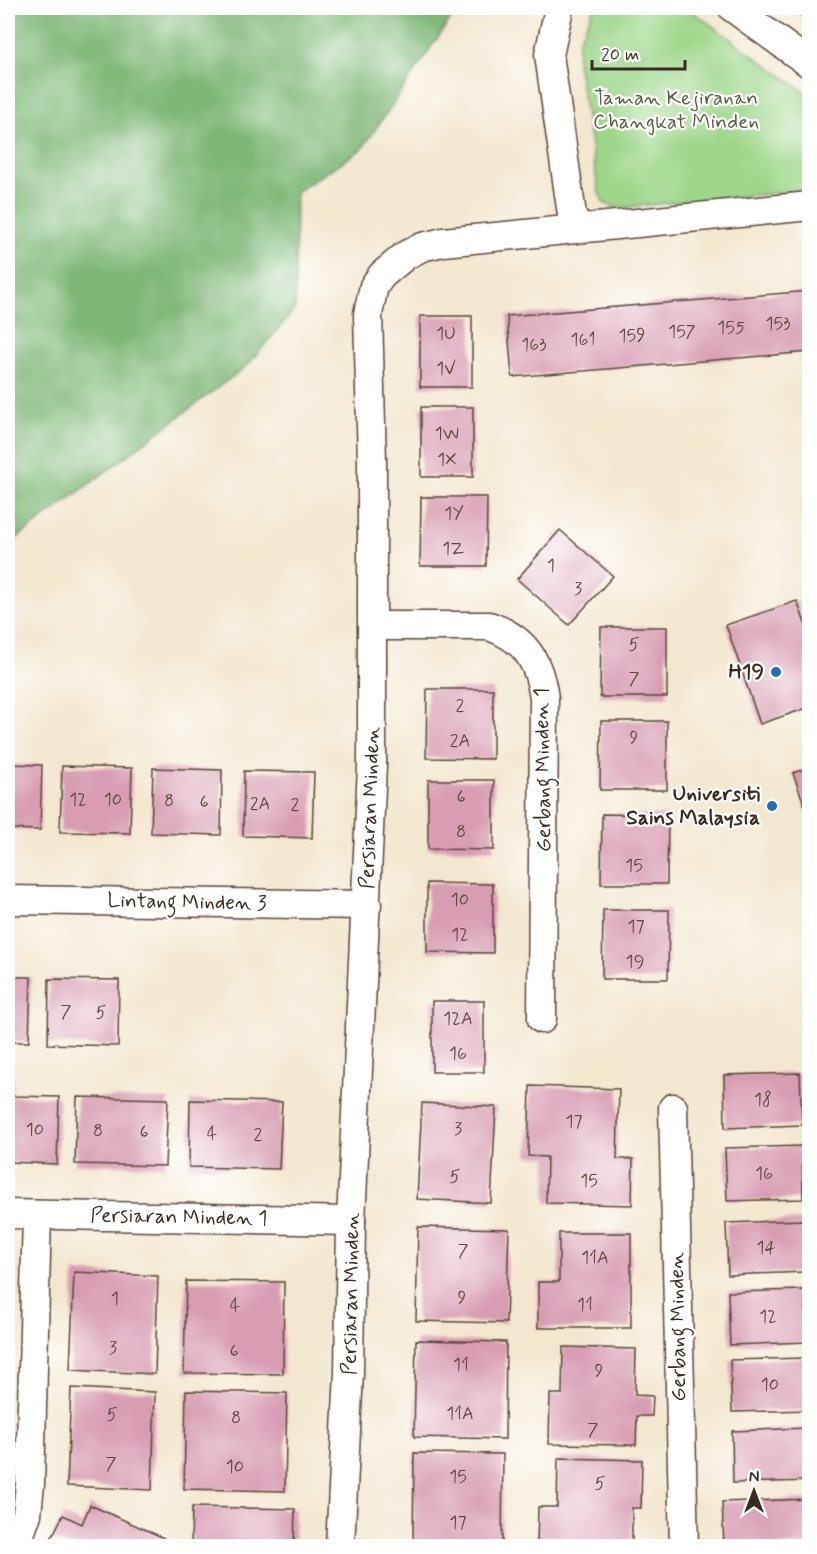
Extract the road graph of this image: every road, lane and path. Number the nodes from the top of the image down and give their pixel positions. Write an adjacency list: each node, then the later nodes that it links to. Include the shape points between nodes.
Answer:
1 (559, 8): 5 (street, via 549,55)
2 (733, 8): 3 (street)
3 (810, 64)
4 (810, 206): 5 (street, Persiaran Minden)
5 (574, 229): 6 (street, Persiaran Minden, via 422,247 393,264 375,286 368,314)
6 (373, 626): 8 (street, Persiaran Minden); 9 (street, Gerbang Minden 1, via 489,626 517,641 541,675)
7 (8, 900): 8 (street, Lintang Minden 3)
8 (367, 905): 13 (street, Persiaran Minden)
9 (542, 1019)
10 (673, 1108): 16 (street, Gerbang Minden)
11 (8, 1214): 12 (street, Persiaran Minden 1)
12 (37, 1215): 13 (street, Persiaran Minden 1); 14 (street, via 30,1484 27,1514)
13 (351, 1221): 15 (street, Persiaran Minden, via 349,1373)
14 (16, 1546)
15 (340, 1546)
16 (684, 1546)

